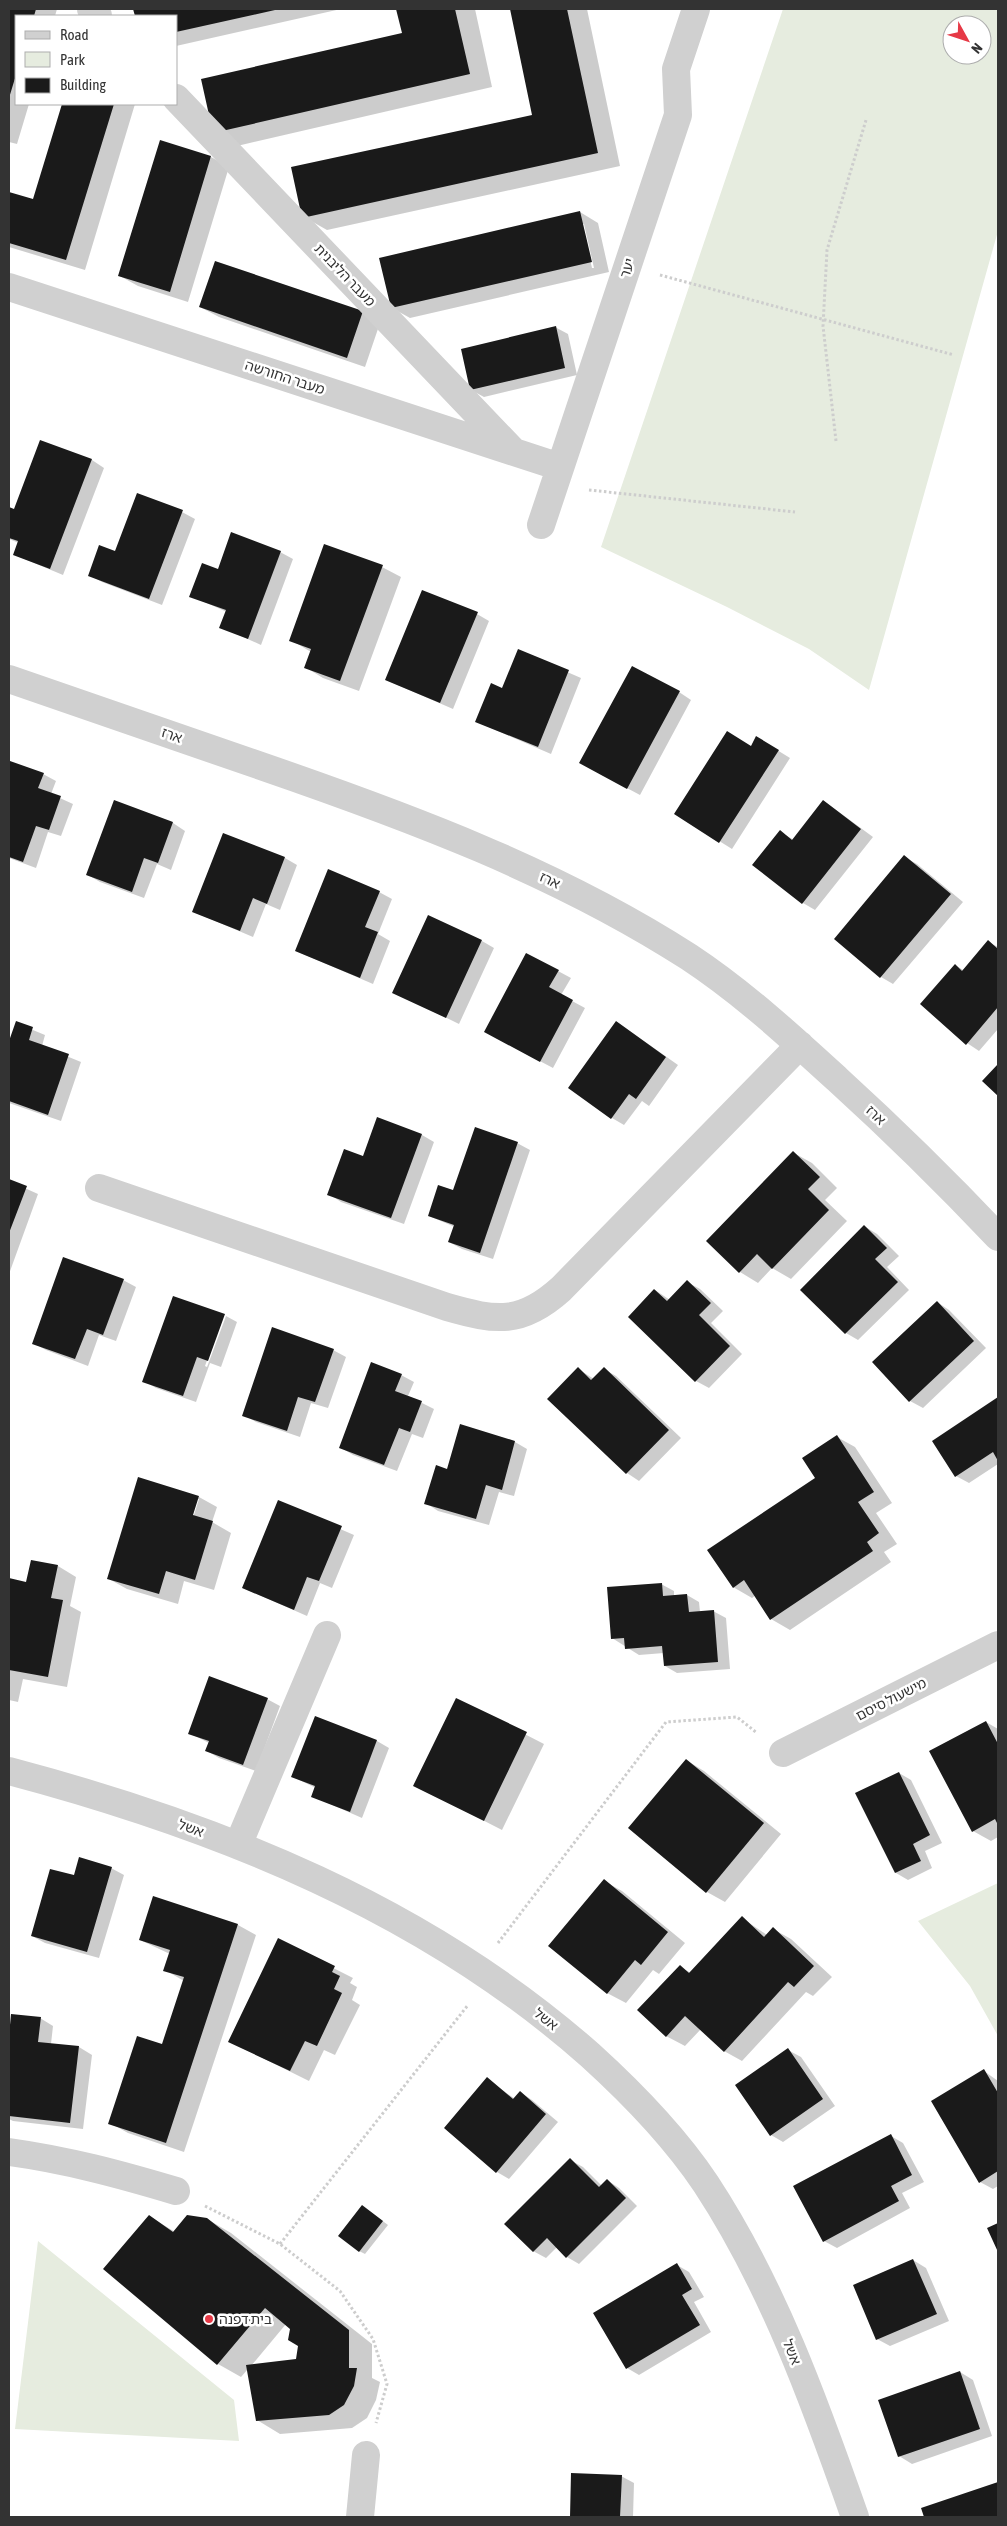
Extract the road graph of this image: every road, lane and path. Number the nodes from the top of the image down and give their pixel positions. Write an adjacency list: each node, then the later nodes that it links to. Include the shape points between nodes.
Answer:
1 (696, 9): 4 (street, יער, via 676,69 678,115)
2 (178, 100): 9 (street, מעבר הליבנית)
3 (866, 120): 6 (path, via 827,250)
4 (628, 266): 6 (path); 10 (street, יער)
5 (9, 287): 9 (street, מעבר החורשה)
6 (824, 318): 7 (path); 8 (path)
7 (954, 356)
8 (836, 440)
9 (514, 452): 10 (street, מעבר החורשה)
10 (557, 476): 11 (path); 12 (street, יער)
11 (795, 512)
12 (541, 525)
13 (9, 679): 14 (street, ארז, via 355,798 554,881 628,920 691,959)
14 (800, 1045): 15 (street, via 561,1289 541,1306 513,1316 495,1318 447,1307); 16 (street, ארז, via 938,1173)
15 (99, 1188)
16 (998, 1237)
17 (327, 1635): 21 (street)
18 (998, 1645): 19 (street, מישעול סיסם)
19 (783, 1753): 22 (path, via 737,1717 666,1722)
20 (9, 1771): 21 (street, אשל, via 118,1802)
21 (238, 1846): 22 (street, אשל, via 302,1870 371,1904)
22 (485, 1973): 25 (path); 28 (street, אשל, via 560,2029 615,2078 663,2128 704,2182 739,2236 783,2329 824,2429)
23 (9, 2152): 24 (street, via 102,2168)
24 (176, 2191): 25 (path)
25 (280, 2244): 26 (path, via 340,2291 373,2339 387,2384)
26 (366, 2455): 27 (street)
27 (360, 2517)
28 (854, 2517)

